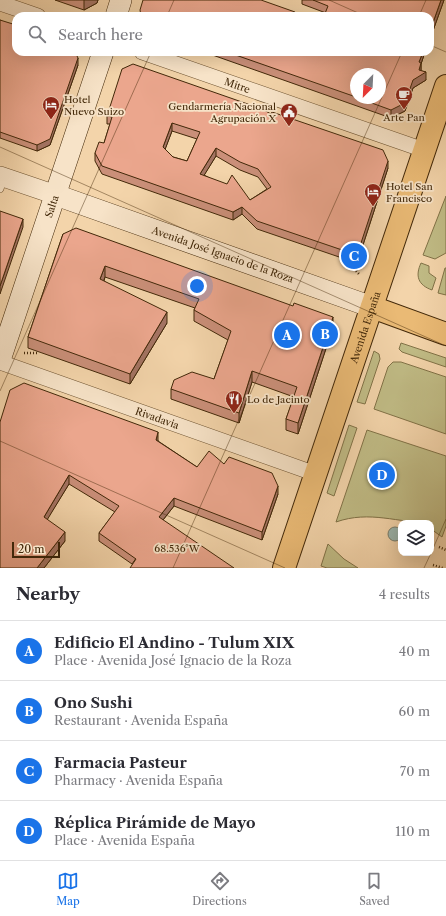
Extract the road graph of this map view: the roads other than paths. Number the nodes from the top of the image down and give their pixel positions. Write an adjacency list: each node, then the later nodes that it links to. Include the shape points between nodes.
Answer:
1 (121, 0): 4 (main road)
2 (0, 3): 3 (street)
3 (26, 12)
4 (117, 12)
5 (102, 56): 10 (main road, Salta)
6 (154, 56): 8 (street, Mitre)
7 (446, 86): 8 (main road, Avenida España)
8 (424, 150): 11 (main road, Avenida España)
9 (1, 180): 10 (street, Avenida José Ignacio de la Roza)
10 (56, 195): 11 (main road, Avenida José Ignacio de la Roza); 13 (main road, Salta)
11 (372, 307): 12 (main road, Avenida José Ignacio de la Roza); 14 (main road, Avenida España)
12 (446, 334)
13 (0, 361): 14 (street, Rivadavia)
14 (316, 474): 15 (main road, Avenida España)
15 (284, 568)

